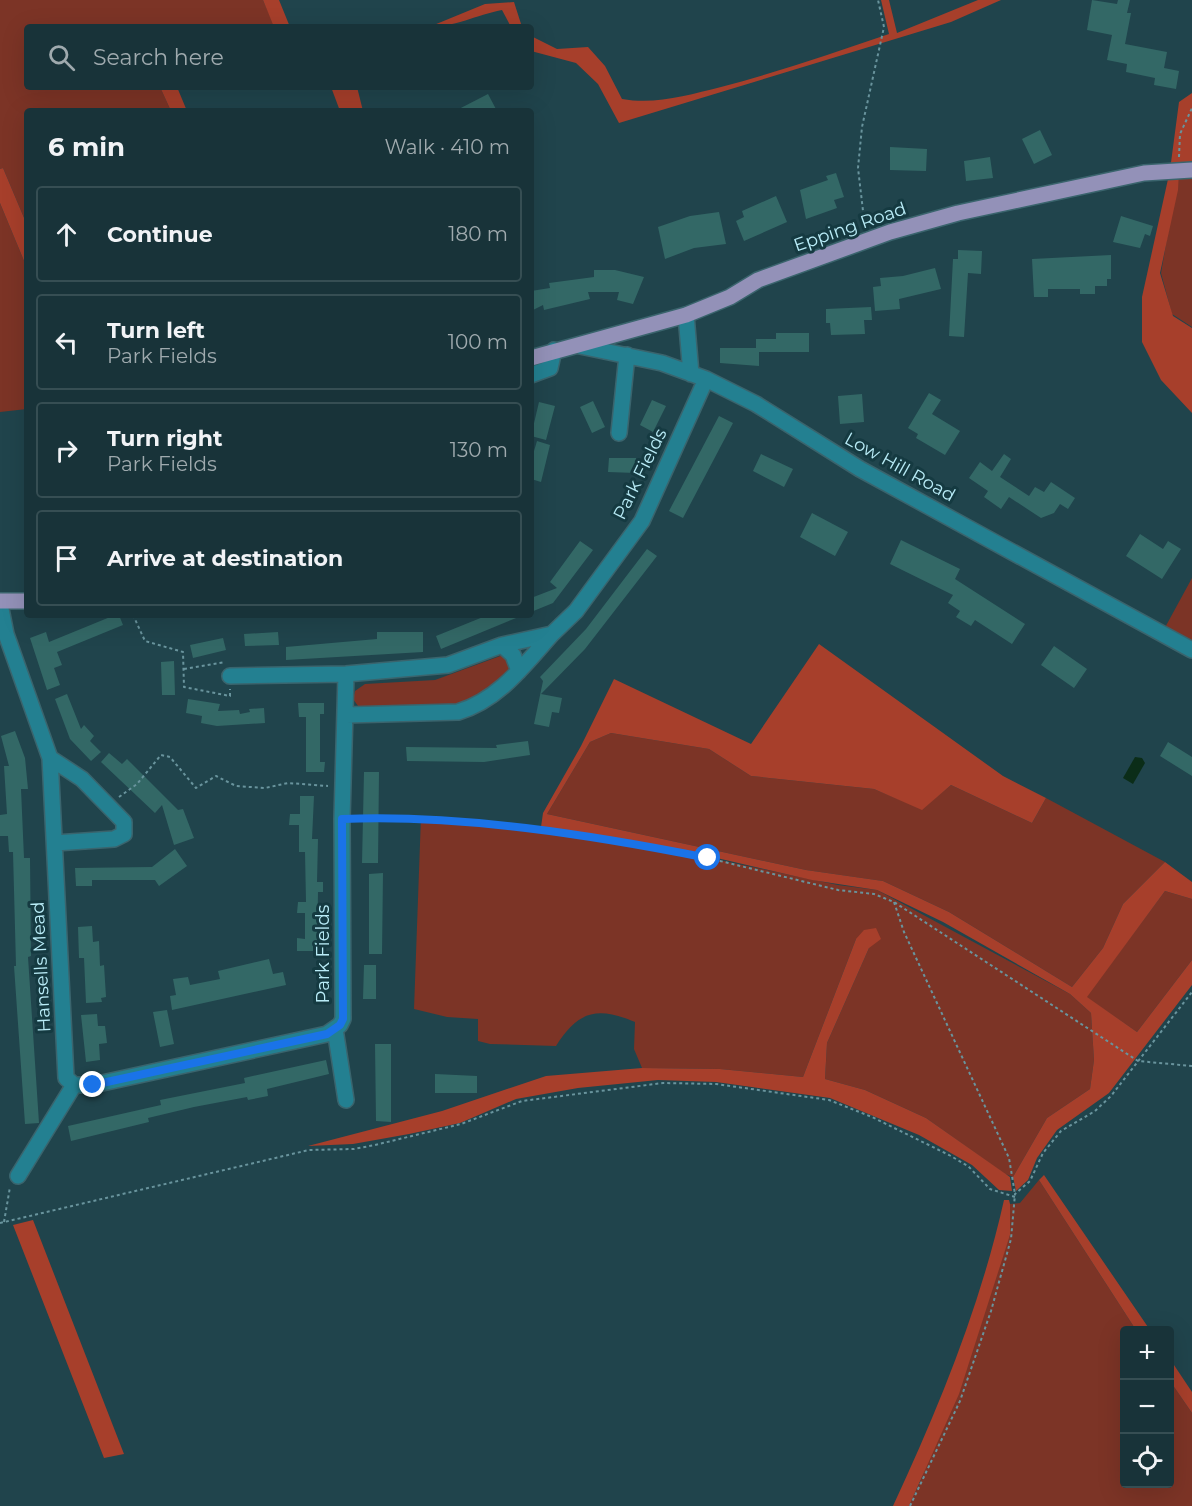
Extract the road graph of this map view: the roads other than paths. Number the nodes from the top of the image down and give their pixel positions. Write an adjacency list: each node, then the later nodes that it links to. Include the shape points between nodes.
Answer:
1 (1185, 170): 2 (main road, Epping Road, via 1144,173 958,213 868,239 758,280 730,297)
2 (686, 315): 3 (main road, Epping Road); 8 (street)
3 (580, 346): 4 (main road, Epping Road); 5 (street, Low Hill Road)
4 (555, 350): 6 (main road, Epping Road); 7 (street, via 550,368)
5 (627, 355): 8 (street, Low Hill Road); 9 (street)
6 (534, 357)
7 (534, 374)
8 (698, 377): 12 (street, Park Fields, via 642,521 576,612); 14 (street, Low Hill Road, via 756,404 860,469)
9 (619, 433)
10 (24, 601): 11 (main road)
11 (0, 603): 19 (street, Hansells Mead, via 6,634)
12 (552, 633): 13 (street, Park Fields); 15 (street, Park Fields)
13 (502, 645): 15 (street, via 513,655); 16 (street, Park Fields, via 448,665)
14 (1192, 650)
15 (519, 671): 18 (street, Park Fields, via 489,698 458,712)
16 (346, 674): 17 (street, Park Fields); 18 (street, Park Fields)
17 (230, 676)
18 (346, 715): 21 (street, Park Fields, via 343,1019)
19 (50, 758): 20 (street, Hansells Mead); 20 (street, via 82,779 124,822 124,834 114,839)
20 (55, 843): 22 (street, Hansells Mead, via 66,1078)
21 (335, 1029): 22 (street, Park Fields, via 327,1034 93,1085); 23 (street)
22 (74, 1085): 24 (street)
23 (346, 1100)
24 (18, 1176)

